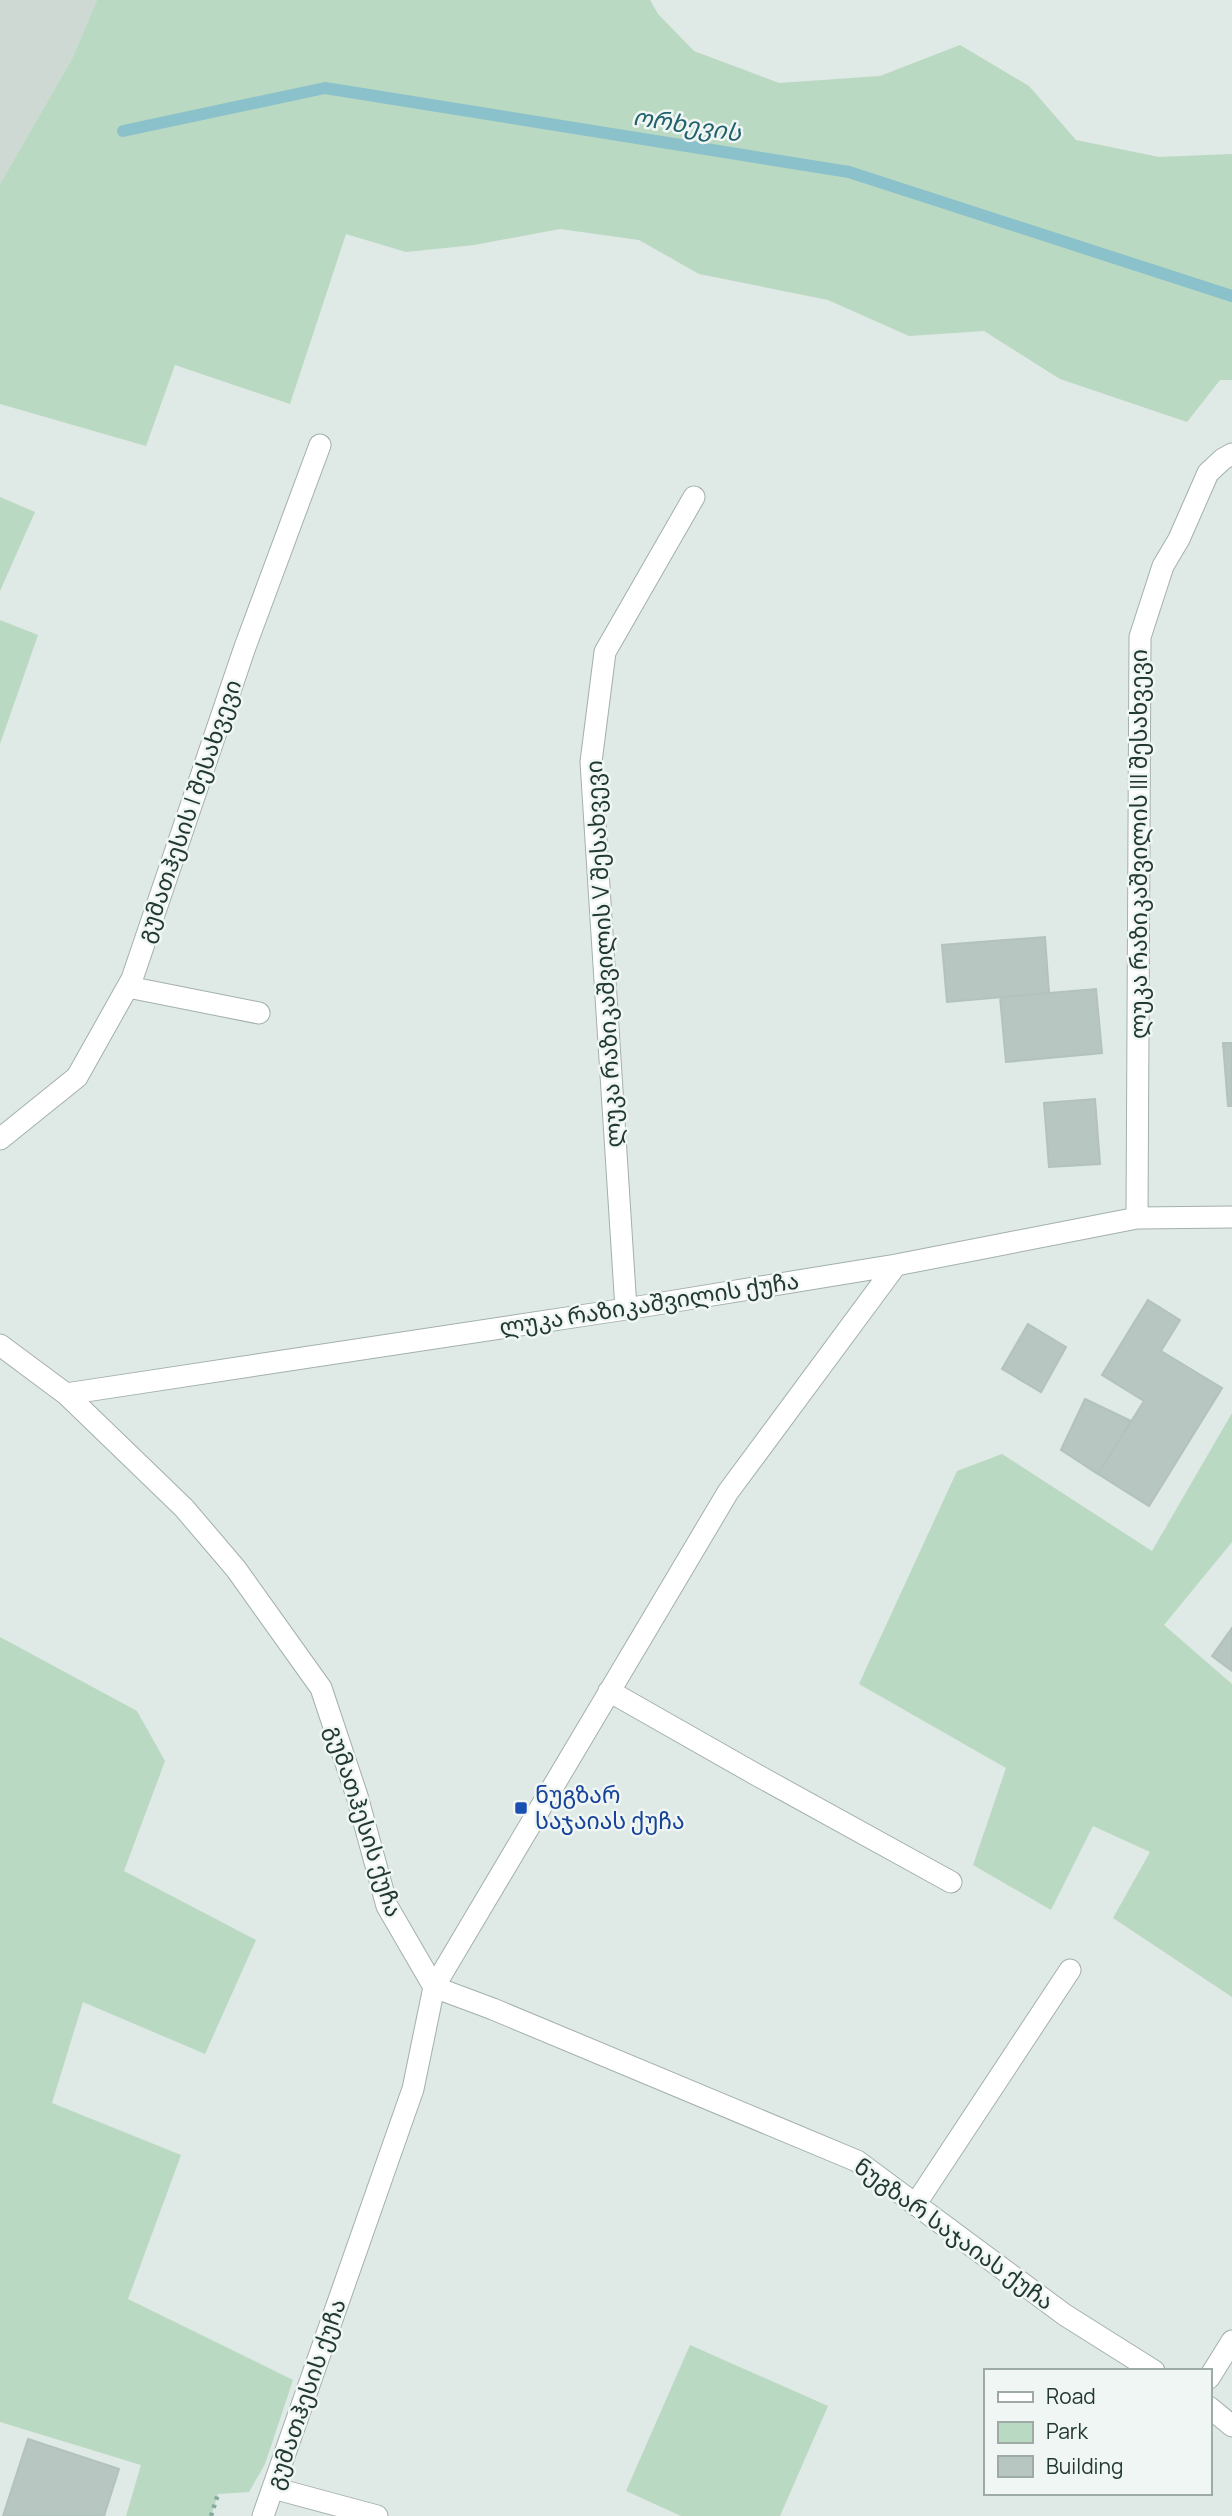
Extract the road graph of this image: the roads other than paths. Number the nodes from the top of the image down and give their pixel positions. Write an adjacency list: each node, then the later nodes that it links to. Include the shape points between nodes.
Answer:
1 (320, 445): 4 (street, გუმათჰესის I შესახვევი)
2 (1232, 454): 8 (street, ლუკა რაზიკაშვილის III შესახვევი, via 1208,473 1163,566 1140,638)
3 (694, 497): 10 (street, ლუკა რაზიკაშვილის V შესახვევი, via 605,652 591,762)
4 (128, 987): 5 (street); 6 (street, გუმათჰესის I შესახვევი, via 77,1077)
5 (259, 1013)
6 (0, 1139)
7 (1232, 1217): 8 (street, ლუკა რაზიკაშვილის ქუჩა)
8 (1137, 1218): 9 (street, ლუკა რაზიკაშვილის ქუჩა)
9 (896, 1265): 10 (street, ლუკა რაზიკაშვილის ქუჩა); 13 (street, via 728,1492)
10 (626, 1309): 12 (street, ლუკა რაზიკაშვილის ქუჩა)
11 (0, 1345): 12 (street, გუმათჰესის ქუჩა)
12 (66, 1394): 16 (street, გუმათჰესის ქუჩა, via 184,1508 236,1569 321,1688 387,1906)
13 (609, 1691): 14 (street); 16 (street)
14 (951, 1882)
15 (1070, 1969): 17 (street)
16 (434, 1987): 17 (street, ნუგზარ საჯაიას ქუჩა, via 857,2161); 23 (street, გუმათჰესის ქუჩა, via 413,2089)
17 (915, 2205): 19 (street, ნუგზარ საჯაიას ქუჩა, via 1065,2315)
18 (1232, 2341): 20 (street)
19 (1151, 2369)
20 (1211, 2375)
21 (1211, 2409): 22 (street)
22 (1232, 2426)
23 (273, 2488): 24 (street, გუმათჰესის ქუჩა); 25 (street)
24 (263, 2516)
25 (377, 2516)

